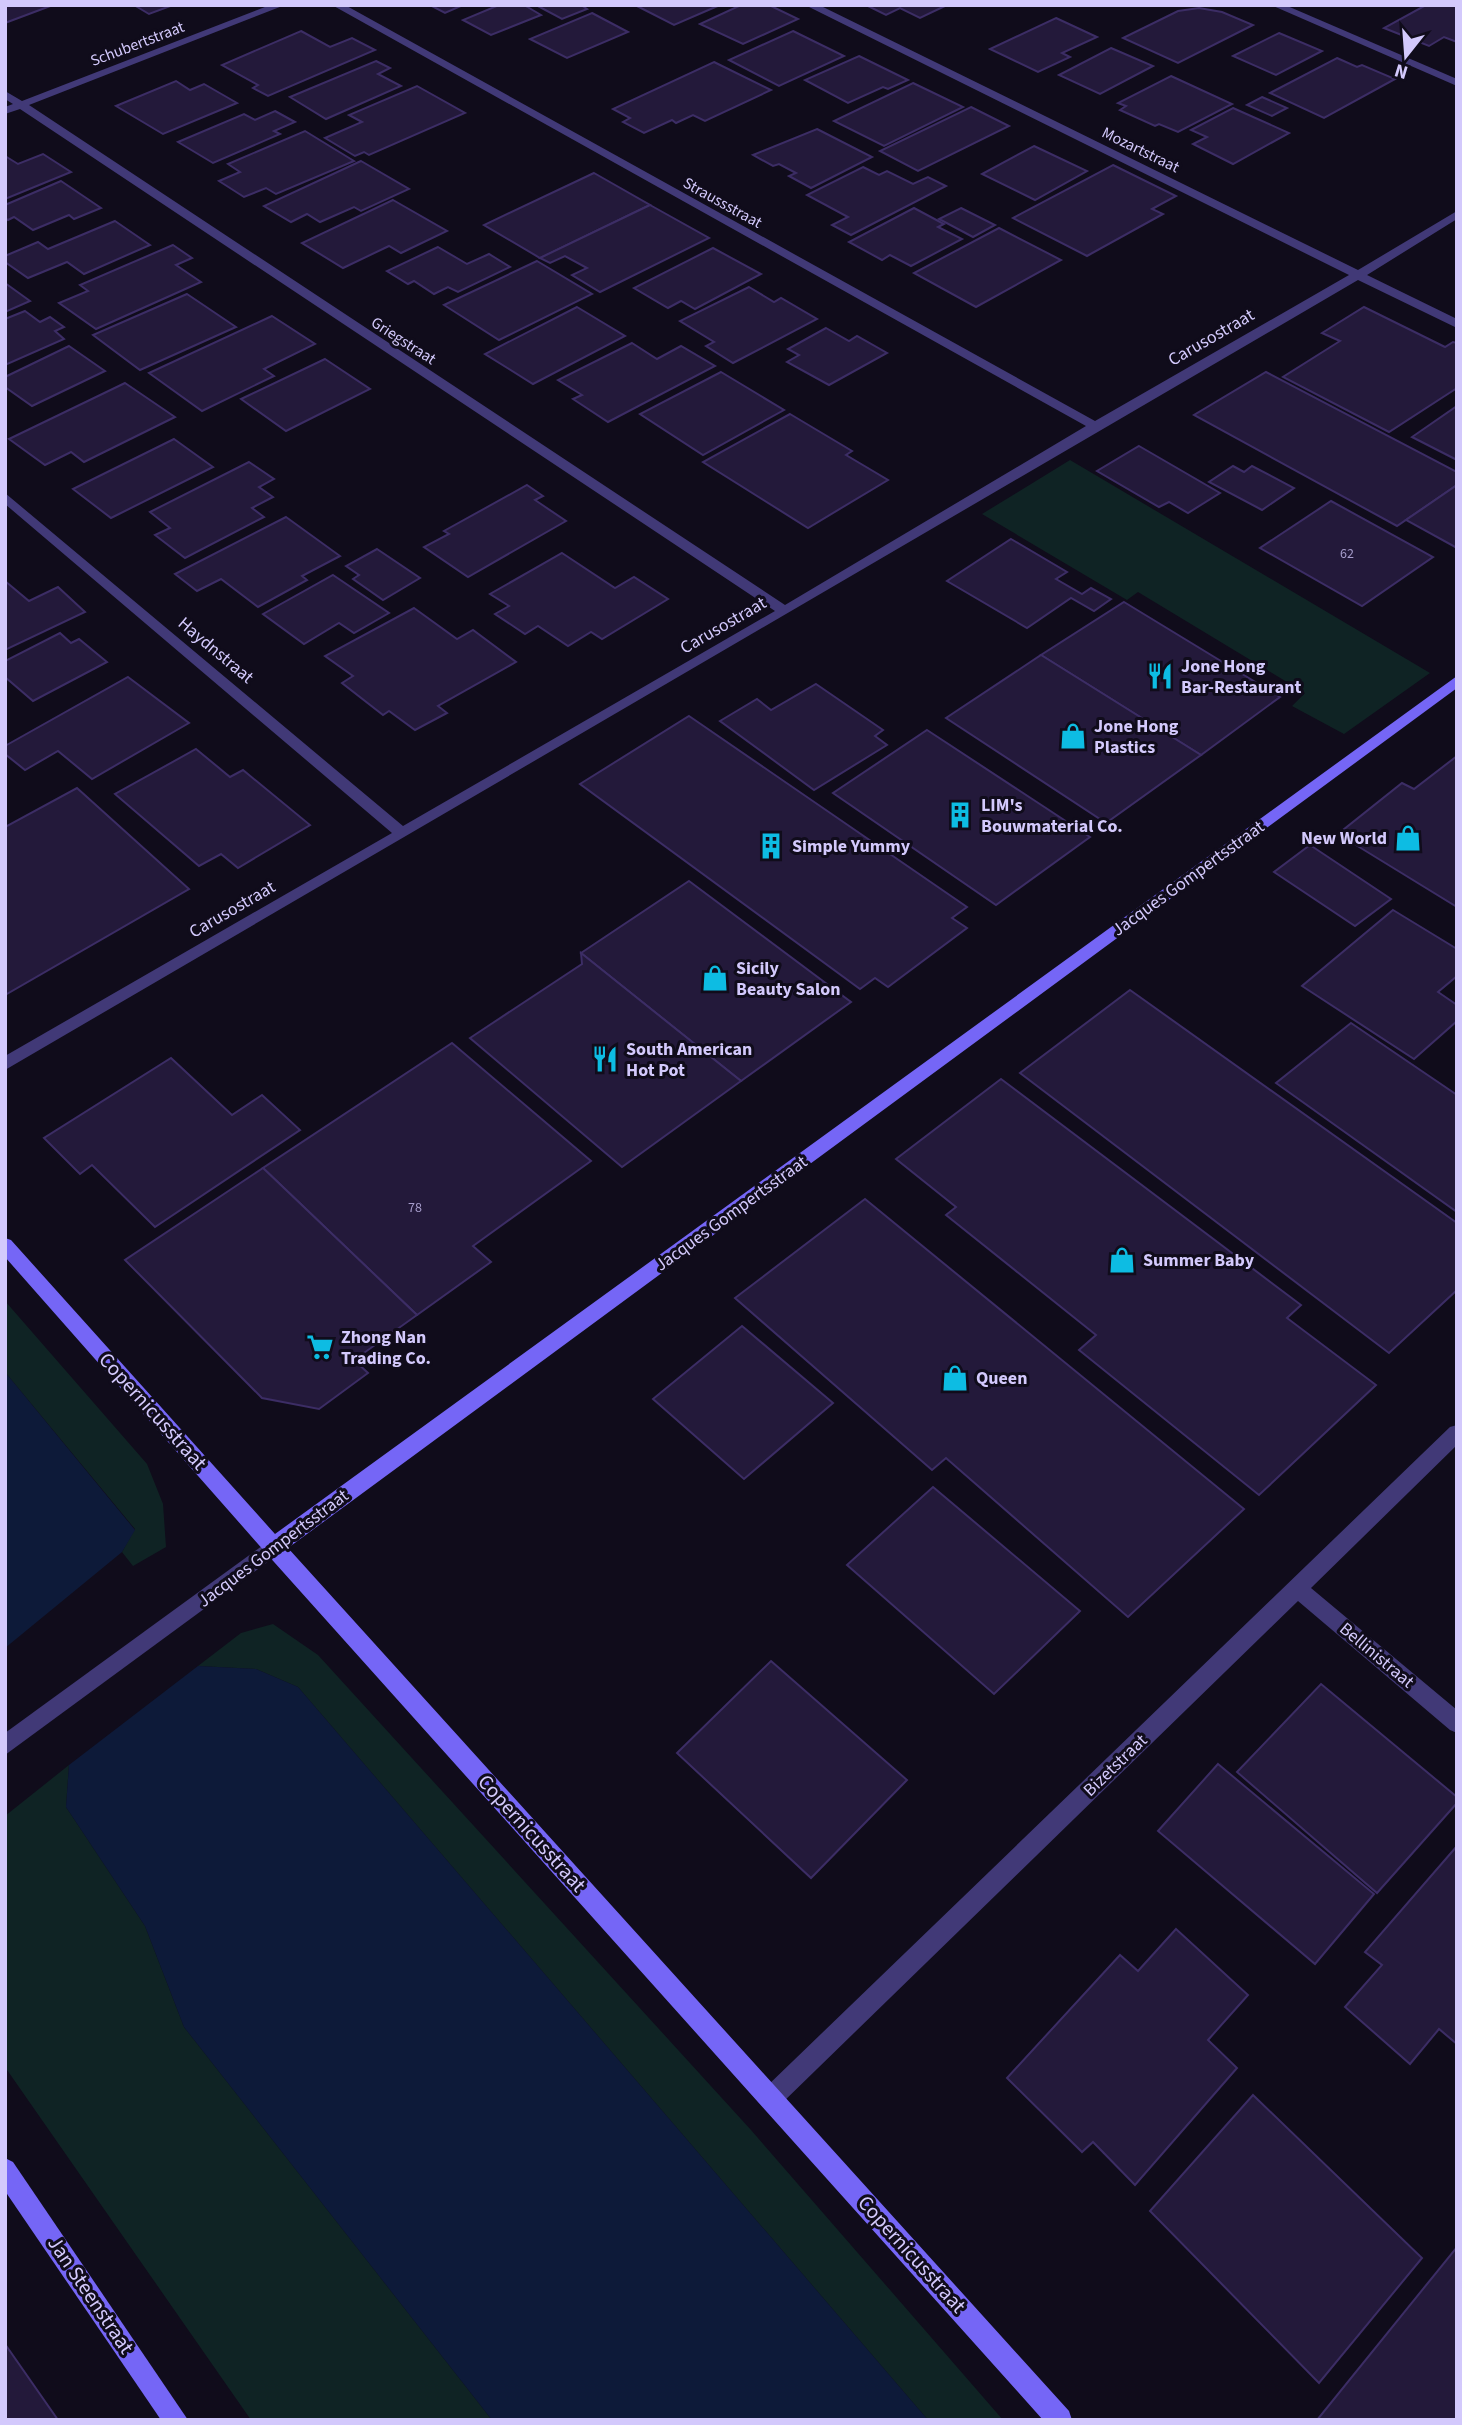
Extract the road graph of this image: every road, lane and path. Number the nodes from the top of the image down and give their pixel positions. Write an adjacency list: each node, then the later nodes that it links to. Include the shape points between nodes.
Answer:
1 (280, 5): 7 (street, Schubertstraat)
2 (337, 5): 12 (street, Straussstraat)
3 (810, 5): 10 (street, Mozartstraat)
4 (1276, 5): 5 (street)
5 (1457, 83)
6 (5, 94): 7 (street, Griegstraat)
7 (21, 105): 8 (street, Schubertstraat); 14 (street, Griegstraat)
8 (5, 111)
9 (1457, 214): 10 (street, Carusostraat)
10 (1360, 274): 11 (street, Mozartstraat); 12 (street, Carusostraat)
11 (1457, 324)
12 (1095, 426): 14 (street, Carusostraat)
13 (5, 496): 16 (street, Haydnstraat)
14 (785, 611): 16 (street, Carusostraat)
15 (1457, 681): 20 (street, Jacques Gompertsstraat)
16 (402, 833): 17 (street, Carusostraat)
17 (5, 1064)
18 (5, 1245): 20 (street, Copernicusstraat)
19 (1457, 1433): 21 (street, Bizetstraat)
20 (273, 1547): 23 (street, Jacques Gompertsstraat); 24 (street, Copernicusstraat)
21 (1297, 1588): 22 (street, Bellinistraat); 24 (street, Bizetstraat)
22 (1457, 1723)
23 (5, 1745)
24 (772, 2097): 27 (street, Copernicusstraat)
25 (5, 2170): 26 (street, Jan Steenstraat)
26 (176, 2420)
27 (1060, 2420)

